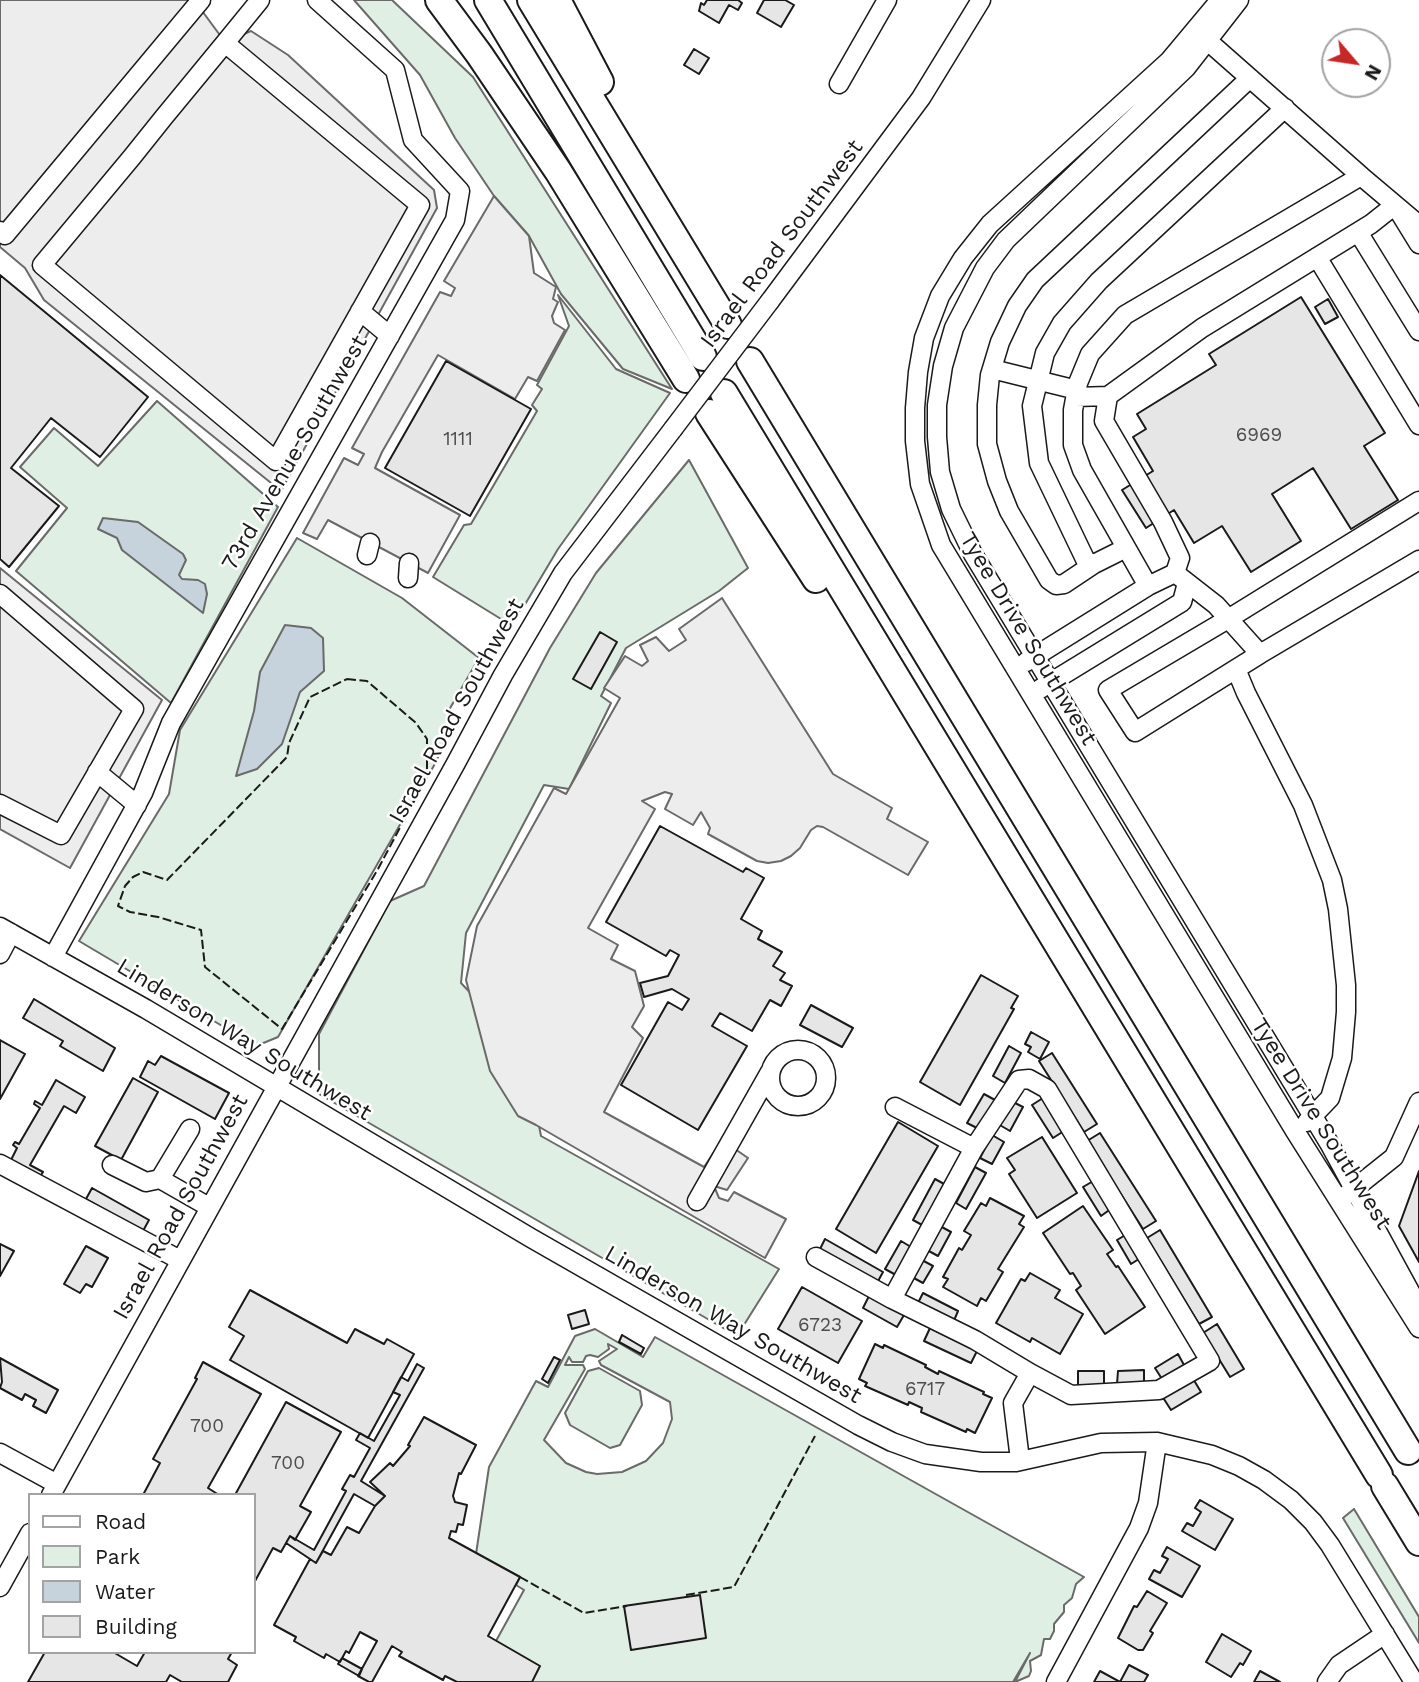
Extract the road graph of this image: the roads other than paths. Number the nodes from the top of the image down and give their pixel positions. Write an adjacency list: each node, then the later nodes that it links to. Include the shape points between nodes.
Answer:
1 (260, 0): 13 (street)
2 (317, 0): 28 (street, 73rd Avenue Southwest, via 395,70 413,140 460,191 455,220)
3 (439, 0): 32 (highway, via 558,171)
4 (488, 0): 29 (highway)
5 (531, 0): 24 (highway)
6 (557, 0): 24 (highway)
7 (887, 0): 15 (street)
8 (981, 0): 63 (street, Israel Road Southwest, bridge, via 921,98 563,573)
9 (1220, 0): 12 (street, Tyee Drive Southwest)
10 (1239, 0): 12 (street, Tyee Drive Southwest)
11 (192, 3): 20 (street, via 5,235)
12 (1201, 35): 14 (street); 51 (street, Tyee Drive Southwest, via 1185,68 1006,240 971,292 943,366 937,438 940,472 951,509); 52 (street, Tyee Drive Southwest, via 990,224 940,296 924,338 915,408 920,484 941,545)
13 (225, 43): 25 (street, via 420,205); 25 (street, via 42,265 275,461)
14 (1250, 78): 16 (street); 31 (street, via 1035,280 1017,306)
15 (839, 84)
16 (1285, 108): 17 (street); 33 (street, via 1099,281 1062,323 1045,353)
17 (1361, 176): 18 (street); 34 (street, via 1125,316 1090,354)
18 (1395, 205): 19 (street); 21 (street); 22 (street)
19 (1419, 225)
20 (0, 231)
21 (1358, 232): 23 (street); 27 (street)
22 (1419, 244)
23 (1317, 257): 35 (street, via 1202,328); 37 (street)
24 (708, 292): 26 (highway)
25 (360, 311): 28 (street)
26 (728, 325)
27 (1419, 331)
28 (390, 336): 58 (street, 73rd Avenue Southwest, via 171,723)
29 (703, 357)
30 (750, 361): 86 (highway)
31 (992, 369): 33 (street); 41 (street, via 987,444 1009,511 1056,585)
32 (686, 379)
33 (1037, 381): 34 (street); 41 (street, via 1032,406 1039,463 1086,561)
34 (1076, 394): 35 (street); 39 (street, via 1073,445 1077,458)
35 (1108, 396): 42 (street, via 1104,421 1163,522 1180,558)
36 (716, 403): 89 (highway, via 916,739 1006,861)
37 (1419, 425)
38 (1419, 501): 46 (street)
39 (1126, 548): 41 (street); 43 (street)
40 (1419, 559): 49 (street)
41 (1094, 564)
42 (1181, 578): 43 (street); 46 (street); 48 (street, via 1182,603)
43 (1148, 586): 45 (street)
44 (0, 594): 56 (street, via 134,709)
45 (1110, 610): 47 (street); 48 (street)
46 (1228, 619): 49 (street); 53 (street, via 1108,690 1135,732)
47 (1079, 630): 50 (street); 51 (street)
48 (1125, 637): 50 (street)
49 (1260, 654): 53 (street)
50 (1094, 656): 54 (street)
51 (1035, 657): 52 (street); 54 (street, Tyee Drive Southwest)
52 (1016, 669): 55 (street, Tyee Drive Southwest)
53 (1236, 669): 66 (street, via 1303,805 1332,880 1338,909 1346,985 1342,1058 1330,1098)
54 (1050, 682): 55 (street); 66 (street, Tyee Drive Southwest)
55 (1031, 694): 68 (street, Tyee Drive Southwest)
56 (97, 772): 57 (street, via 61,835); 58 (street)
57 (0, 804)
58 (137, 805): 61 (street, 73rd Avenue Southwest)
59 (6, 930): 60 (street); 61 (street, Linderson Way Southwest)
60 (0, 954)
61 (53, 957): 63 (street, Linderson Way Southwest)
62 (770, 1072): 75 (street)
63 (276, 1087): 76 (street, Israel Road Southwest); 85 (street, Linderson Way Southwest, via 858,1425 939,1457)
64 (1419, 1102): 73 (street, via 1394,1157)
65 (895, 1107): 69 (street)
66 (1313, 1118): 68 (street); 73 (street, Tyee Drive Southwest)
67 (190, 1129): 72 (street)
68 (1295, 1131): 74 (street, Tyee Drive Southwest)
69 (974, 1148): 79 (street); 82 (street, via 1019,1080 1029,1079 1047,1089 1210,1362 1159,1390 1071,1395)
70 (0, 1164): 78 (street)
71 (112, 1165): 72 (street, via 146,1182)
72 (160, 1179): 76 (street)
73 (1354, 1189): 74 (street); 80 (street, Tyee Drive Southwest)
74 (1338, 1200): 81 (street, Tyee Drive Southwest)
75 (697, 1201)
76 (209, 1207): 78 (street, Israel Road Southwest)
77 (816, 1257): 79 (street)
78 (180, 1261): 87 (street, Israel Road Southwest)
79 (892, 1300): 82 (street)
80 (1419, 1308)
81 (1419, 1328)
82 (1030, 1373): 85 (street, via 1013,1403)
83 (1157, 1442): 85 (street, Linderson Way Southwest, via 1101,1443); 91 (street, Linderson Way Southwest, via 1239,1466 1291,1500 1330,1545); 92 (street, via 1148,1503 1139,1528)
84 (0, 1452): 87 (street)
85 (1020, 1460)
86 (1414, 1460)
87 (54, 1489)
88 (28, 1537): 90 (street)
89 (1419, 1542)
90 (0, 1587)
91 (1385, 1634): 93 (street, via 1339,1665); 94 (street, Linderson Way Southwest)
92 (1056, 1682)
93 (1327, 1682)
94 (1414, 1682)

